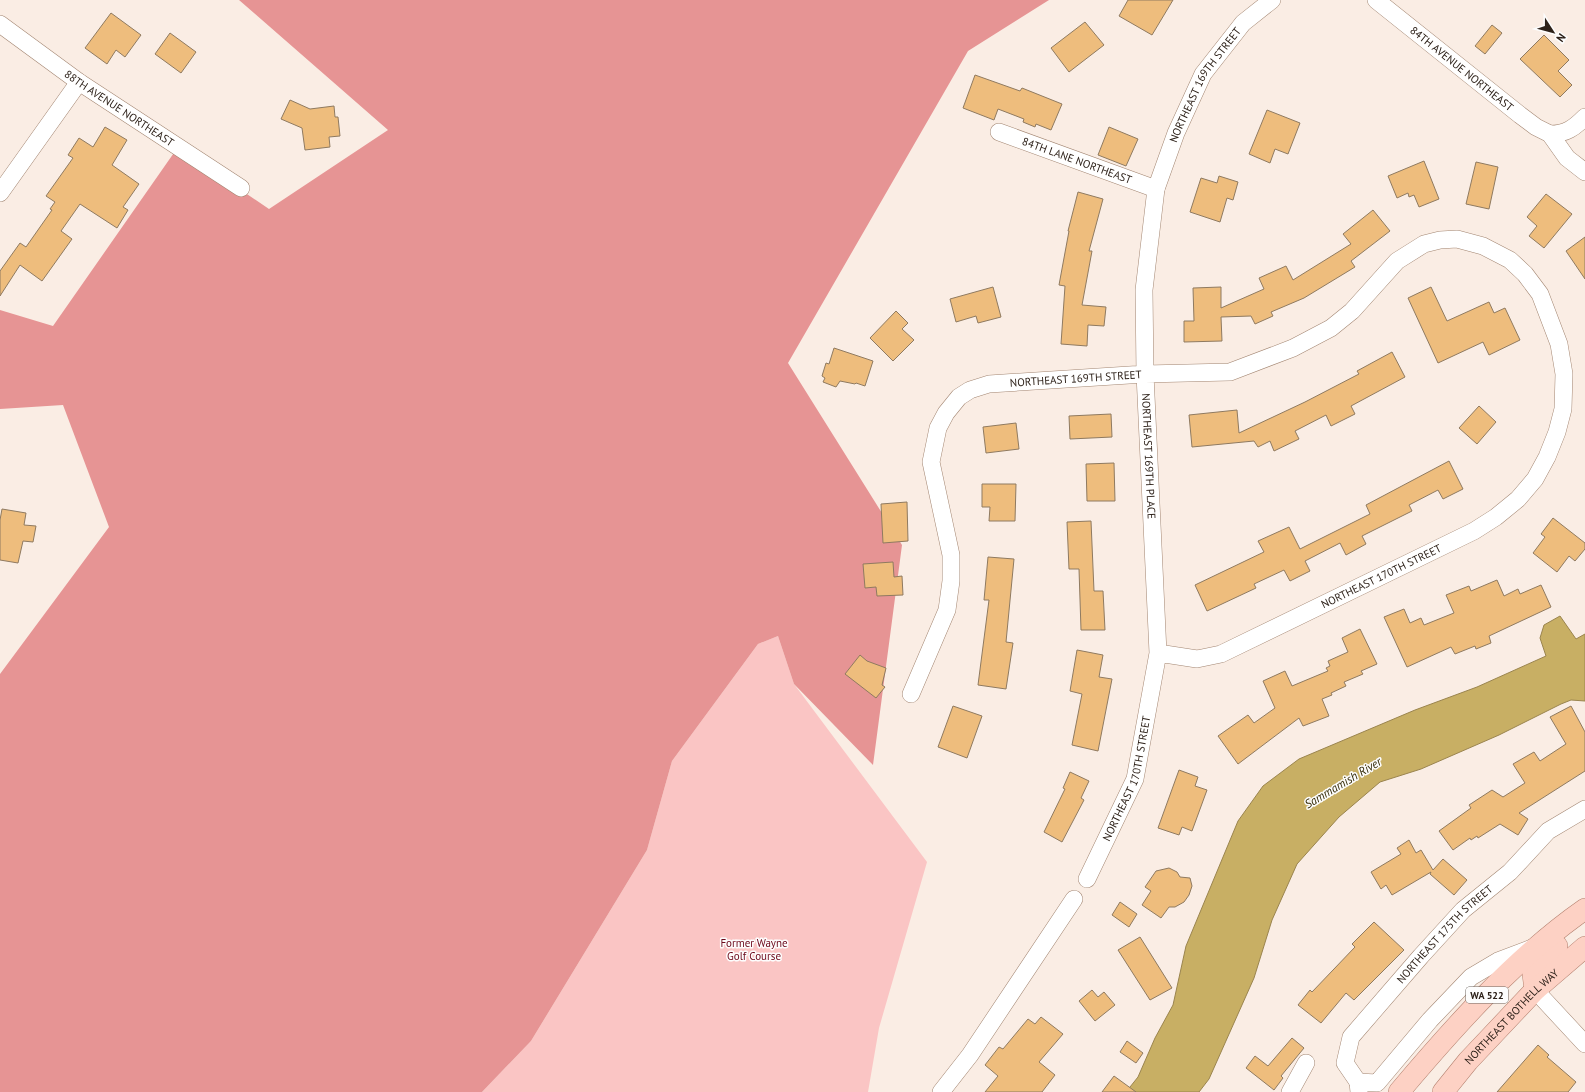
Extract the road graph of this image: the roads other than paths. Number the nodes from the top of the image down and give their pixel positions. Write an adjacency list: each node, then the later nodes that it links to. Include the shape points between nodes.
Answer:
1 (1272, 0): 11 (street, NORTHEAST 169TH STREET, via 1244,23 1203,74 1176,133)
2 (1376, 0): 7 (street, 84TH AVENUE NORTHEAST, via 1520,115)
3 (0, 24): 4 (street, 88TH AVENUE NORTHEAST)
4 (79, 82): 9 (street); 10 (street, 88TH AVENUE NORTHEAST)
5 (1585, 117): 7 (street, via 1568,131)
6 (999, 132): 11 (street, 84TH LANE NORTHEAST)
7 (1550, 134): 8 (street, 84TH AVENUE NORTHEAST, via 1567,158)
8 (1585, 172)
9 (1, 188)
10 (241, 188)
11 (1156, 189): 12 (street, NORTHEAST 169TH STREET, via 1144,290)
12 (1145, 374): 13 (street, NORTHEAST 169TH PLACE); 13 (street, NORTHEAST 170TH STREET, via 1230,372 1294,348 1331,328 1352,311 1397,261 1424,244 1457,239 1483,246 1510,260 1525,274 1540,294 1559,344 1564,374 1562,409 1557,432 1547,457 1535,479 1518,499 1496,517 1474,531 1221,654 1197,659); 14 (street, NORTHEAST 169TH STREET, via 989,384 970,390 959,397 946,413 938,428 931,462 951,554 951,581 947,610)
13 (1158, 653): 16 (street, NORTHEAST 170TH STREET, via 1135,779)
14 (911, 694)
15 (1585, 809): 25 (street, NORTHEAST 175TH STREET, via 1548,831 1510,872 1463,910 1351,1037 1345,1063)
16 (1087, 879)
17 (1074, 899): 26 (street, via 970,1055)
18 (1585, 909): 20 (main road, WA 522)
19 (1585, 921): 22 (main road, via 1539,963 1533,974)
20 (1536, 947): 25 (street, via 1498,961 1471,977 1430,1020 1377,1084); 28 (main road, WA 522, via 1435,1048)
21 (1585, 947): 22 (main road, NORTHEAST BOTHELL WAY / WA 522)
22 (1535, 990): 23 (street); 29 (main road, NORTHEAST BOTHELL WAY / WA 522, via 1468,1061)
23 (1585, 1044)
24 (1306, 1063): 27 (street)
25 (1359, 1087)
26 (941, 1092)
27 (1290, 1092)
28 (1399, 1092)
29 (1443, 1092)

